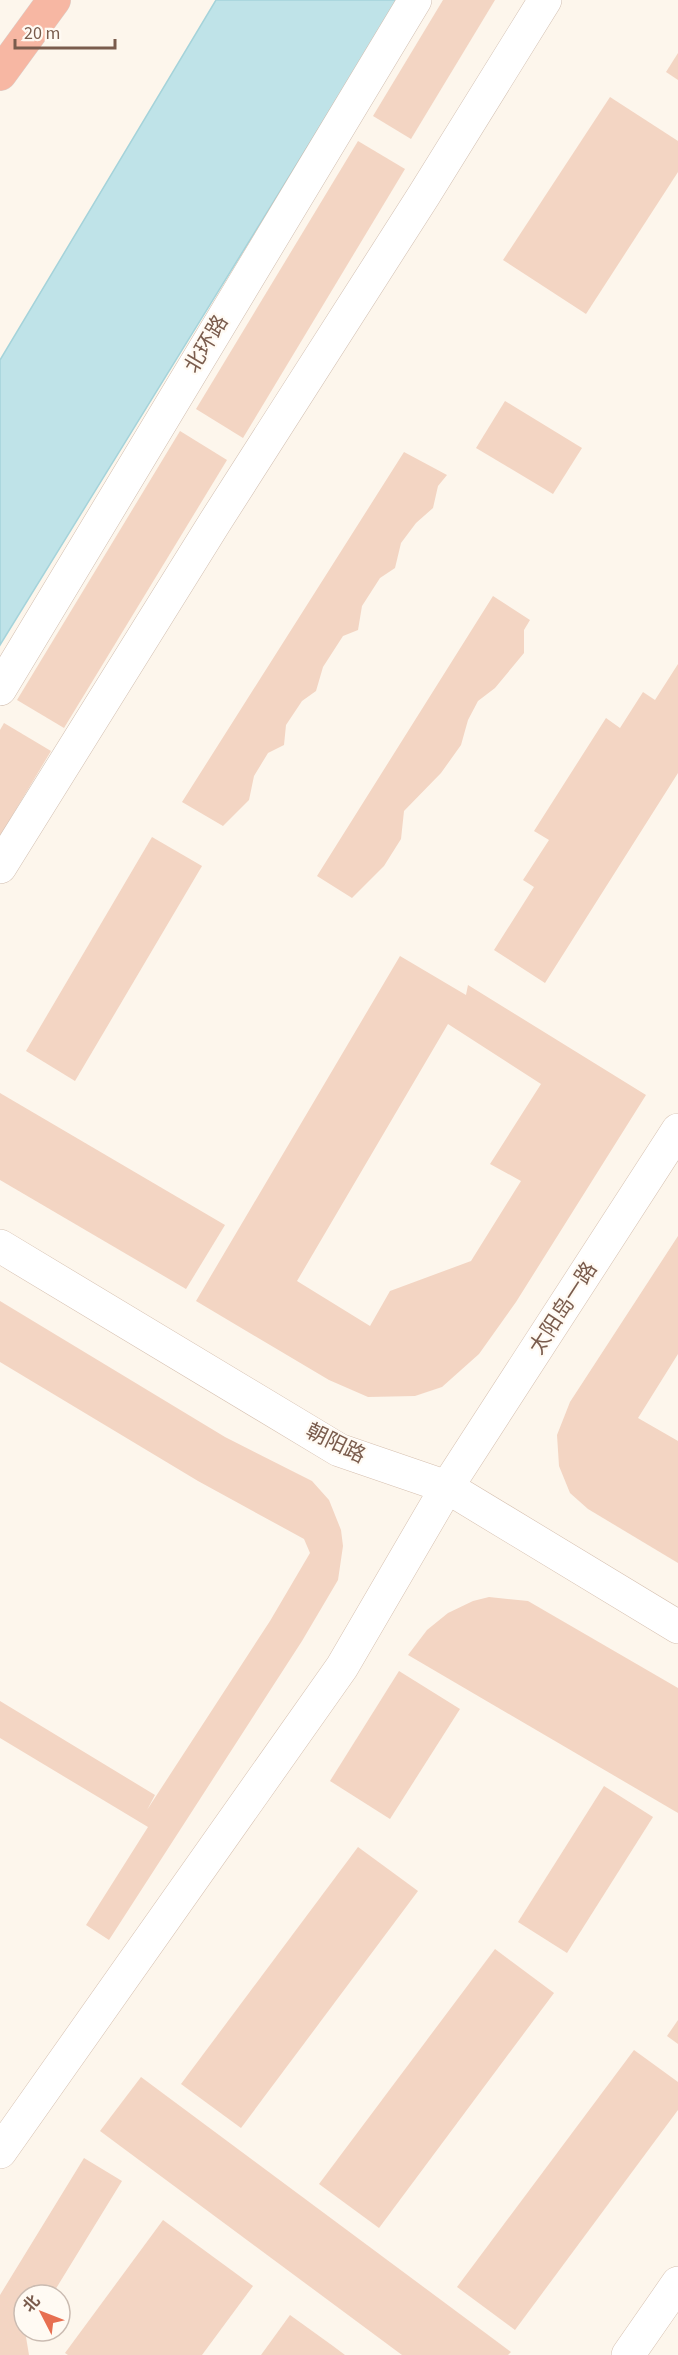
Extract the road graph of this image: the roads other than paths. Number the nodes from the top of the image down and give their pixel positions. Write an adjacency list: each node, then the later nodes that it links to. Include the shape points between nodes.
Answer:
1 (54, 0): 4 (highway)
2 (415, 0): 5 (street, 北环路)
3 (545, 0): 6 (street)
4 (0, 74)
5 (0, 688)
6 (0, 867)
7 (678, 1130): 9 (street, 太阳岛一路)
8 (0, 1246): 9 (street, 朝阳路, via 339,1450)
9 (447, 1487): 10 (street, 朝阳路); 11 (street, 太阳岛一路, via 342,1667)
10 (678, 1627)
11 (0, 2152)
12 (678, 2283): 13 (street)
13 (628, 2355)

